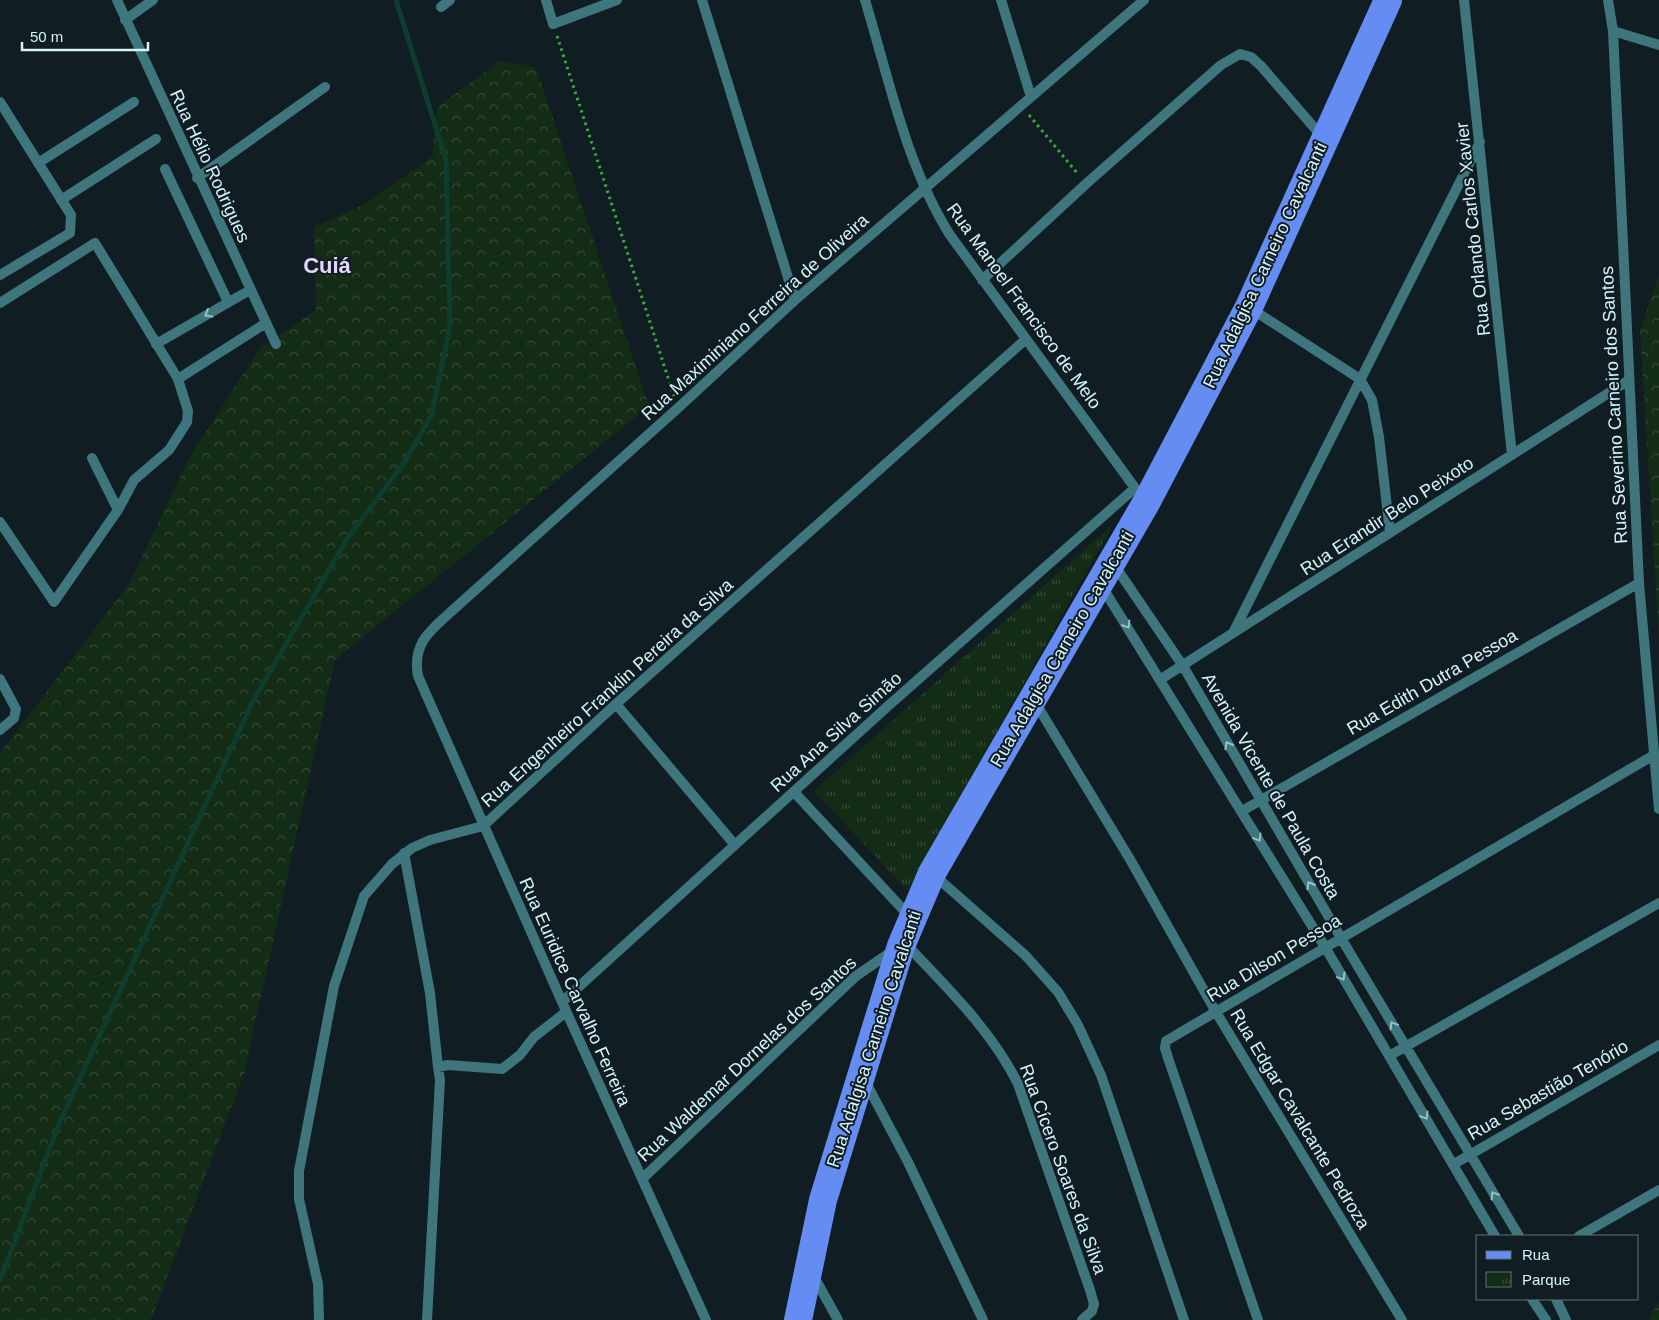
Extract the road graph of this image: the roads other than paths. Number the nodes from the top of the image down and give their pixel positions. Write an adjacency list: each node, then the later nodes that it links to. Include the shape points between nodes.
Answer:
1 (117, 0): 15 (street, Rua Hélio Rodrigues)
2 (154, 0): 15 (street)
3 (450, 0): 14 (street)
4 (546, 0): 5 (street, via 553,24)
5 (617, 0)
6 (702, 0): 33 (street)
7 (865, 0): 28 (street, Rua Manoel Francisco de Melo)
8 (1001, 0): 19 (street)
9 (1144, 0): 13 (street, Rua Maximiniano Ferreira de Oliveira)
10 (1388, 0): 23 (main road, Rua Adalgisa Carneiro Cavalcanti)
11 (1464, 0): 24 (street, Rua Orlando Carlos Xavier)
12 (1608, 0): 16 (street, Rua Severino Carneiro dos Santos)
13 (1134, 4): 19 (street, Rua Maximiniano Ferreira de Oliveira)
14 (441, 7)
15 (125, 20): 27 (street, Rua Hélio Rodrigues)
16 (1613, 31): 17 (street); 43 (street, Rua Severino Carneiro dos Santos)
17 (1659, 45)
18 (325, 87): 27 (street)
19 (1031, 97): 28 (street, Rua Maximiniano Ferreira de Oliveira)
20 (0, 102): 25 (street)
21 (134, 102): 25 (street)
22 (156, 139): 29 (street)
23 (1325, 140): 31 (street, via 1261,66 1240,54 1230,59 1087,183); 36 (main road, Rua Adalgisa Carneiro Cavalcanti)
24 (1480, 142): 42 (street); 44 (street, Rua Orlando Carlos Xavier)
25 (38, 163): 29 (street)
26 (165, 169): 34 (street)
27 (197, 178): 32 (street, Rua Hélio Rodrigues)
28 (923, 188): 31 (street, Rua Manoel Francisco de Melo, via 950,236); 33 (street, Rua Maximiniano Ferreira de Oliveira)
29 (61, 200): 30 (street, via 71,215 70,233)
30 (0, 275)
31 (982, 280): 38 (street, Rua Manoel Francisco de Melo)
32 (250, 290): 34 (street); 37 (street, Rua Hélio Rodrigues)
33 (795, 300): 54 (street, Rua Maximiniano Ferreira de Oliveira, via 426,635 418,650)
34 (228, 302): 39 (street, one-way to 39)
35 (0, 303): 39 (street, via 95,243)
36 (1249, 307): 42 (street); 46 (main road, Rua Adalgisa Carneiro Cavalcanti)
37 (266, 323): 40 (street, Rua Hélio Rodrigues); 41 (street)
38 (1026, 339): 46 (street, Rua Manoel Francisco de Melo); 58 (street, Rua Engenheiro Franklin Pereira da Silva)
39 (156, 344): 41 (street)
40 (276, 344)
41 (178, 379): 47 (street, via 188,411 187,422 169,450 134,480)
42 (1360, 380): 49 (street, via 1374,410); 52 (street)
43 (1629, 380): 44 (street, Rua Erandir Belo Peixoto); 51 (street, Rua Severino Carneiro dos Santos)
44 (1512, 455): 49 (street, Rua Erandir Belo Peixoto)
45 (92, 458): 47 (street)
46 (1141, 496): 50 (main road, Rua Adalgisa Carneiro Cavalcanti); 61 (street, Rua Ana Silva Simão, via 888,706)
47 (118, 510): 48 (street, via 54,602)
48 (0, 522)
49 (1390, 533): 52 (street, Rua Erandir Belo Peixoto)
50 (1107, 573): 53 (street, Avenida Vicente de Paula Costa); 56 (street, Avenida Vicente de Paula Costa, one-way to 56); 57 (main road, Rua Adalgisa Carneiro Cavalcanti)
51 (1639, 583): 60 (street, Rua Severino Carneiro dos Santos); 62 (street, Rua Edith Dutra Pessoa)
52 (1232, 634): 53 (street, Rua Erandir Belo Peixoto)
53 (1183, 666): 56 (street, Rua Erandir Belo Peixoto); 62 (street, Avenida Vicente de Paula Costa, one-way to 53)
54 (418, 676): 65 (street, Rua Euridice Carvalho Ferreira)
55 (0, 679): 59 (street, via 16,709 10,722)
56 (1162, 679): 64 (street, Avenida Vicente de Paula Costa)
57 (1034, 700): 68 (main road, Rua Adalgisa Carneiro Cavalcanti); 75 (street, Rua Edgar Cavalcante Pedroza)
58 (616, 704): 65 (street, Rua Engenheiro Franklin Pereira da Silva); 66 (street)
59 (0, 730)
60 (1654, 755): 63 (street, Rua Severino Carneiro dos Santos); 71 (street, Rua Dilson Pessoa)
61 (794, 792): 66 (street, Rua Ana Silva Simão); 70 (street)
62 (1259, 799): 64 (street, Rua Edith Dutra Pessoa); 71 (street, Avenida Vicente de Paula Costa, one-way to 62)
63 (1659, 809)
64 (1242, 811): 72 (street, Avenida Vicente de Paula Costa, one-way to 72)
65 (484, 826): 67 (street, Rua Engenheiro Franklin Pereira da Silva, via 430,840); 73 (street, Rua Euridice Carvalho Ferreira)
66 (735, 845): 73 (street, Rua Ana Silva Simão)
67 (404, 853): 79 (street, via 430,993); 91 (street, Rua Engenheiro Franklin Pereira da Silva, via 364,896 334,986 312,1092 299,1199 318,1284)
68 (932, 873): 70 (main road, Rua Adalgisa Carneiro Cavalcanti); 98 (street, via 1025,955 1058,992 1078,1025 1104,1083)
69 (1659, 903): 77 (street)
70 (905, 935): 80 (main road, Rua Adalgisa Carneiro Cavalcanti); 83 (street, Rua Waldemar Dornelas dos Santos, via 856,976); 97 (street, Rua Cícero Soares da Silva, via 1009,1064 1094,1304 1092,1311)
71 (1341, 938): 72 (street, Rua Dilson Pessoa); 77 (street, Avenida Vicente de Paula Costa, one-way to 71)
72 (1325, 947): 75 (street, Rua Dilson Pessoa); 78 (street, Avenida Vicente de Paula Costa, one-way to 78)
73 (562, 1002): 74 (street, Rua Euridice Carvalho Ferreira)
74 (566, 1012): 79 (street, via 502,1068); 83 (street, Rua Euridice Carvalho Ferreira)
75 (1216, 1012): 99 (street, Rua Dilson Pessoa, via 1175,1034 1166,1041 1165,1048); 100 (street, Rua Edgar Cavalcante Pedroza)
76 (1659, 1045): 81 (street, Rua Sebastião Tenório)
77 (1404, 1046): 78 (street); 81 (street, Avenida Vicente de Paula Costa)
78 (1389, 1056): 82 (street, Avenida Vicente de Paula Costa, one-way to 82)
79 (438, 1067): 92 (street, via 440,1080)
80 (861, 1072): 88 (main road, Rua Adalgisa Carneiro Cavalcanti, via 822,1200); 96 (street)
81 (1469, 1155): 82 (street, Rua Sebastião Tenório); 86 (street, Avenida Vicente de Paula Costa, one-way to 81)
82 (1454, 1164): 85 (street, Avenida Vicente de Paula Costa)
83 (642, 1179): 93 (street, Rua Euridice Carvalho Ferreira)
84 (1659, 1190): 87 (street)
85 (1494, 1235)
86 (1518, 1235)
87 (1582, 1235)
88 (808, 1266): 94 (main road, Rua Adalgisa Carneiro Cavalcanti); 95 (street)
89 (1533, 1300): 101 (street)
90 (1556, 1300): 102 (street)
91 (319, 1320)
92 (427, 1320)
93 (706, 1320)
94 (798, 1320)
95 (838, 1320)
96 (983, 1320)
97 (1082, 1320)
98 (1184, 1320)
99 (1258, 1320)
100 (1402, 1320)
101 (1546, 1320)
102 (1566, 1320)

